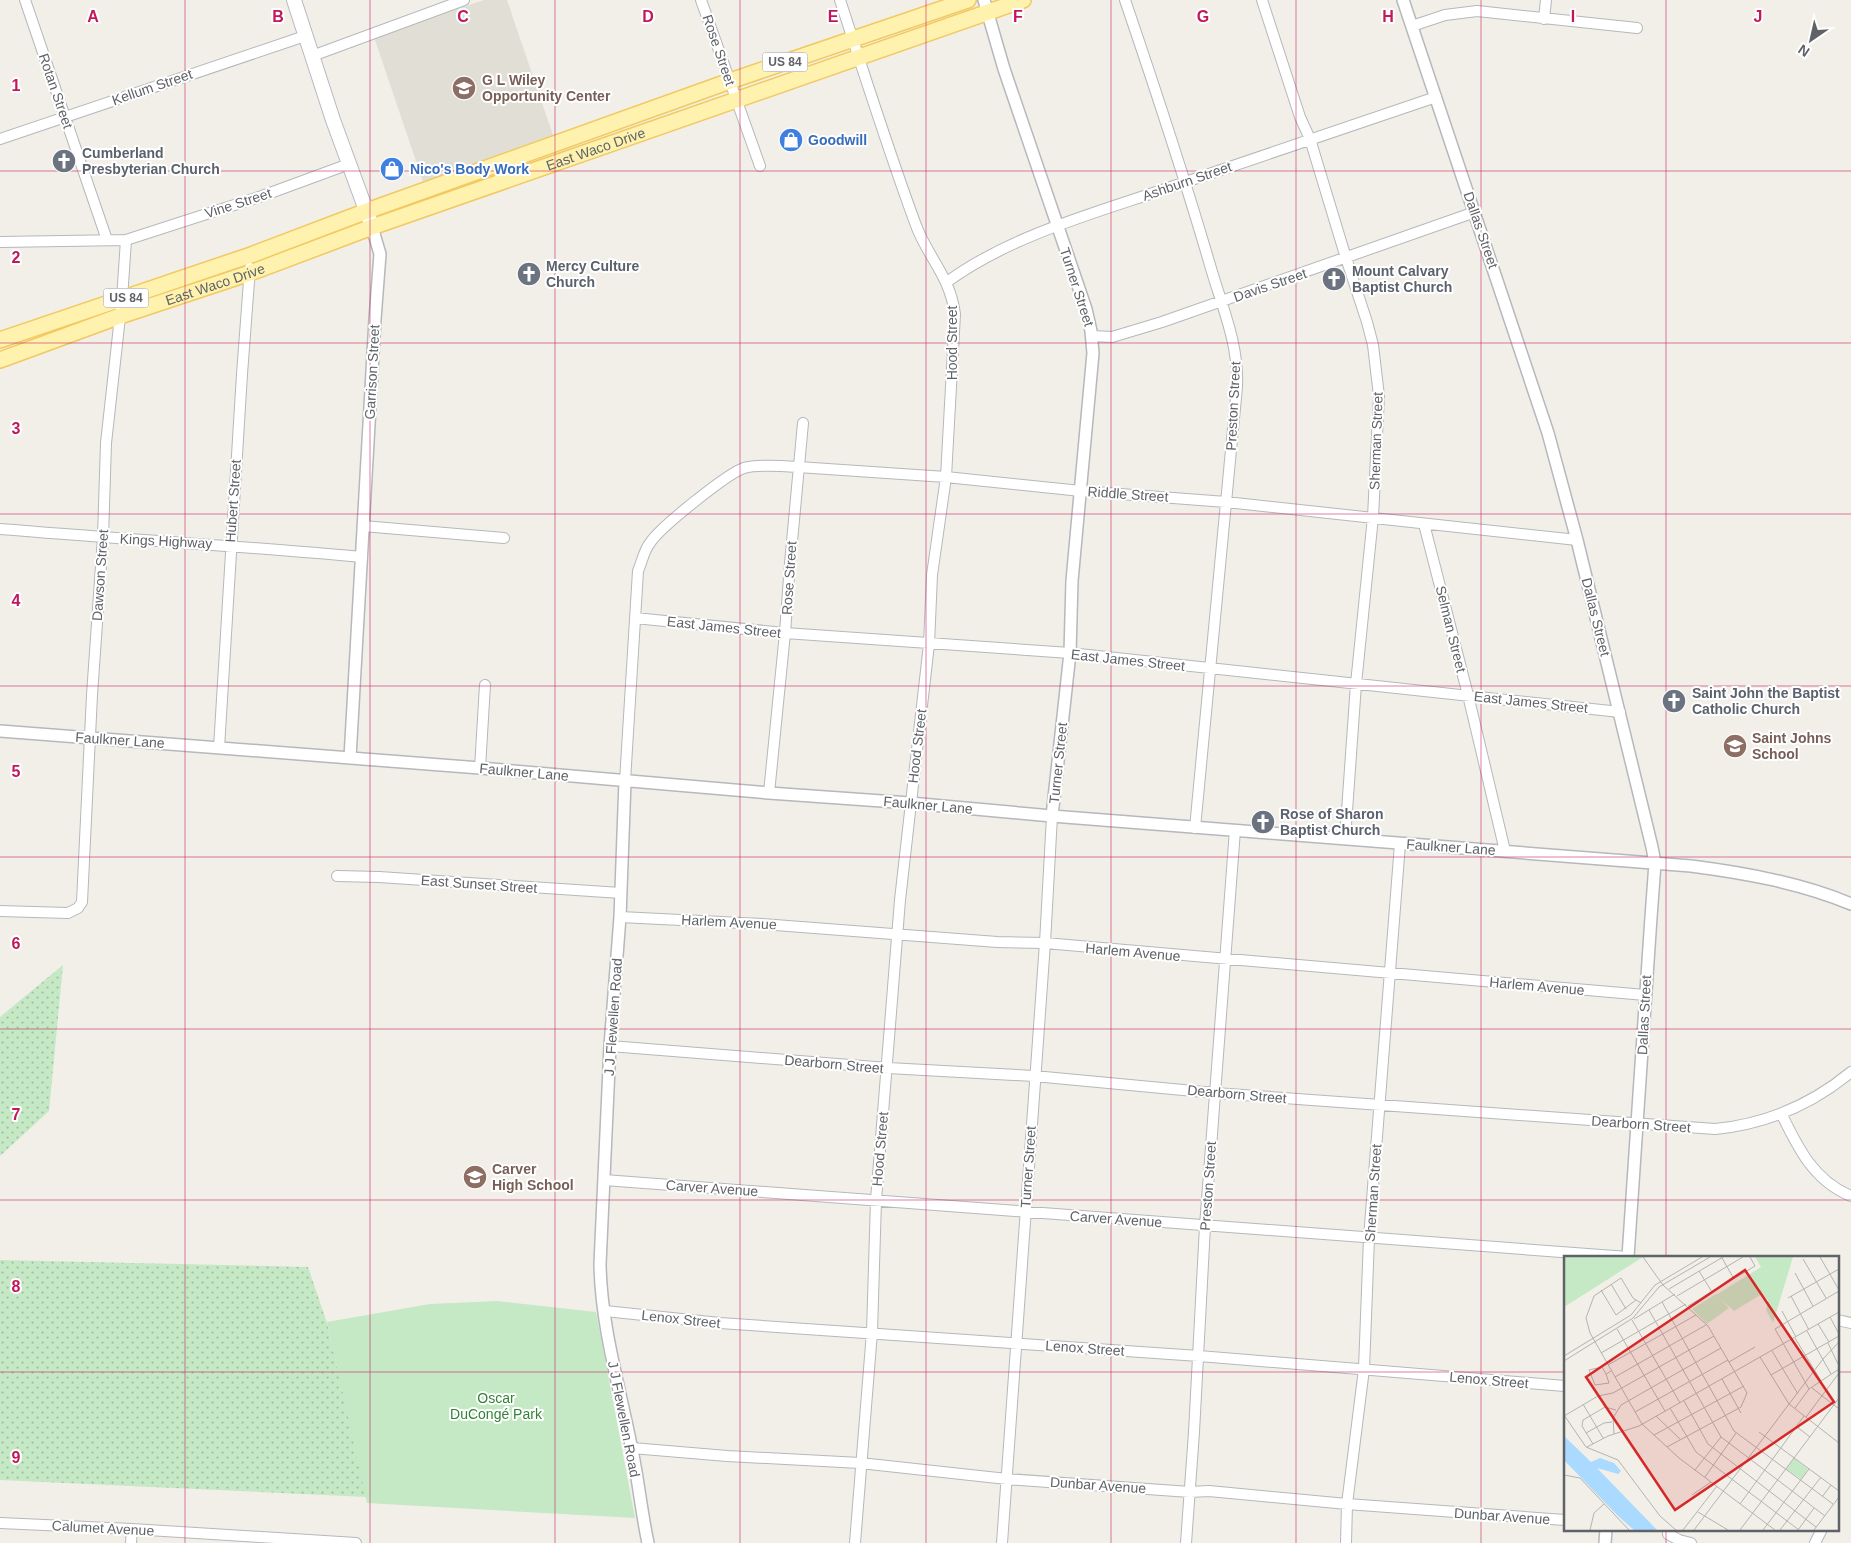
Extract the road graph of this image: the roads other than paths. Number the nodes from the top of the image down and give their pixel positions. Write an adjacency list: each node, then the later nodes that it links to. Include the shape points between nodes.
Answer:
1 (25, 0): 25 (street, Rotan Street)
2 (294, 0): 18 (main road, Garrison Street)
3 (428, 0): 14 (street)
4 (464, 0): 14 (street)
5 (701, 0): 22 (street, Rose Street)
6 (840, 0): 19 (street, Hood Street)
7 (968, 0): 19 (main road, East Waco Drive / US 84)
8 (1023, 0): 13 (main road, East Waco Drive / US 84)
9 (1125, 0): 30 (street, Preston Street)
10 (1262, 0): 27 (street, Sherman Street)
11 (1404, 0): 16 (street, Dallas Street)
12 (1546, 0): 15 (street)
13 (985, 6): 21 (main road, East Waco Drive / US 84); 34 (street, Turner Street)
14 (432, 10): 20 (street)
15 (1544, 19): 16 (street, via 1466,12); 17 (street)
16 (1412, 26): 23 (street, Dallas Street)
17 (1637, 28)
18 (305, 36): 20 (main road, Garrison Street); 25 (street, Kellum Street)
19 (853, 40): 21 (street, Hood Street); 22 (main road, East Waco Drive / US 84)
20 (312, 56): 28 (main road, Garrison Street)
21 (859, 57): 24 (main road, East Waco Drive / US 84); 41 (street, Hood Street, via 918,229)
22 (730, 81): 24 (street, Rose Street); 31 (main road, East Waco Drive / US 84)
23 (1436, 97): 27 (street, Ashburn Street); 32 (street, Dallas Street)
24 (736, 100): 29 (street, Rose Street); 33 (main road, East Waco Drive / US 84)
25 (65, 117): 26 (street, Kellum Street); 35 (street, Rotan Street)
26 (0, 139)
27 (1310, 139): 30 (street, Ashburn Street); 39 (street, Sherman Street)
28 (350, 164): 31 (main road, Garrison Street); 36 (street, Vine Street)
29 (760, 166)
30 (1186, 182): 34 (street, Ashburn Street); 43 (street, Preston Street)
31 (367, 211): 33 (main road, Garrison Street); 38 (main road, East Waco Drive / US 84)
32 (1475, 212): 39 (street, Davis Street); 60 (street, Dallas Street, via 1537,394)
33 (372, 226): 40 (main road, East Waco Drive / US 84); 56 (street, Garrison Street, via 378,244 380,268)
34 (1057, 226): 41 (street, Ashburn Street, via 994,254); 45 (street, Turner Street)
35 (107, 240): 36 (street, Vine Street); 37 (street, Vine Street)
36 (126, 240): 42 (street, Dawson Street)
37 (0, 242)
38 (251, 255): 40 (street, Hubert Street); 42 (main road, East Waco Drive / US 84)
39 (1346, 258): 43 (street, Davis Street); 54 (street, Sherman Street, via 1373,345 1379,396)
40 (250, 273): 44 (main road, East Waco Drive / US 84); 61 (street, Hubert Street)
41 (947, 282): 50 (street, Hood Street, via 954,306 954,321)
42 (122, 299): 44 (street, Dawson Street); 46 (main road, East Waco Drive / US 84)
43 (1220, 302): 45 (street, Davis Street, via 1112,337); 52 (street, Preston Street, via 1234,344 1238,372)
44 (120, 316): 47 (main road, East Waco Drive / US 84); 58 (street, Dawson Street, via 106,443)
45 (1092, 336): 51 (street, Turner Street, via 1093,372)
46 (0, 340)
47 (0, 360)
48 (803, 423): 49 (street, Rose Street)
49 (798, 467): 50 (street, Riddle Street); 53 (street, Riddle Street, via 744,468); 64 (street, Rose Street)
50 (946, 477): 51 (street, Riddle Street); 65 (street, Hood Street, via 932,575)
51 (1081, 491): 52 (street, Riddle Street); 66 (street, Turner Street, via 1072,581)
52 (1226, 502): 54 (street, Riddle Street); 67 (street, Preston Street)
53 (690, 507): 63 (street, J J Flewellen Road, via 662,528 649,544 638,571)
54 (1373, 517): 55 (street, Riddle Street); 68 (street, Sherman Street)
55 (1424, 524): 60 (street, Riddle Street); 70 (street, Selman Street)
56 (363, 526): 59 (street); 62 (street, Garrison Street)
57 (0, 529): 58 (street, Kings Highway)
58 (103, 537): 61 (street, Kings Highway); 73 (street, Dawson Street)
59 (504, 538)
60 (1577, 540): 71 (street, Dallas Street)
61 (230, 545): 62 (street, Kings Highway); 74 (street, Hubert Street)
62 (362, 556): 75 (street, Garrison Street)
63 (635, 618): 64 (street, East James Street); 77 (street, J J Flewellen Road)
64 (785, 633): 65 (street, East James Street); 78 (street, Rose Street)
65 (928, 644): 66 (street, East James Street); 79 (street, Hood Street)
66 (1070, 654): 67 (street, East James Street); 80 (street, Turner Street)
67 (1210, 669): 68 (street, East James Street); 81 (street, Preston Street)
68 (1356, 684): 70 (street, East James Street); 83 (street, Sherman Street)
69 (485, 685): 76 (street)
70 (1468, 695): 71 (street, East James Street); 85 (street, Selman Street)
71 (1620, 712): 86 (street, Dallas Street)
72 (0, 731): 73 (street, Faulkner Lane)
73 (90, 738): 74 (street, Faulkner Lane); 90 (street, Dawson Street, via 82,902 68,913)
74 (219, 748): 75 (street, Faulkner Lane)
75 (350, 758): 76 (street, Faulkner Lane)
76 (480, 768): 77 (street, Faulkner Lane)
77 (625, 781): 78 (street, Faulkner Lane); 88 (street, J J Flewellen Road)
78 (769, 793): 79 (street, Faulkner Lane)
79 (910, 803): 80 (street, Faulkner Lane); 92 (street, Hood Street)
80 (1052, 816): 81 (street, Faulkner Lane); 93 (street, Turner Street)
81 (1195, 828): 82 (street, Faulkner Lane)
82 (1235, 830): 83 (street, Faulkner Lane); 94 (street, Preston Street)
83 (1345, 839): 84 (street, Faulkner Lane)
84 (1400, 844): 85 (street, Faulkner Lane); 95 (street, Sherman Street)
85 (1505, 851): 86 (street, Faulkner Lane)
86 (1655, 863): 89 (street, Faulkner Lane, via 1725,870 1799,887); 96 (street, Dallas Street)
87 (337, 876): 88 (street, East Sunset Street)
88 (621, 894): 91 (street, J J Flewellen Road)
89 (1851, 904)
90 (0, 911)
91 (620, 916): 92 (street, Harlem Avenue); 97 (street, J J Flewellen Road)
92 (898, 934): 93 (street, Harlem Avenue); 98 (street, Hood Street)
93 (1045, 943): 94 (street, Harlem Avenue); 100 (street, Turner Street)
94 (1225, 960): 95 (street, Harlem Avenue); 101 (street, Preston Street)
95 (1389, 972): 96 (street, Harlem Avenue); 102 (street, Sherman Street)
96 (1645, 996): 104 (street, Dallas Street)
97 (610, 1046): 98 (street, Dearborn Street); 105 (street, J J Flewellen Road)
98 (888, 1068): 100 (street, Dearborn Street); 107 (street, Hood Street)
99 (1851, 1072): 103 (street, Dearborn Street, via 1818,1097)
100 (1034, 1076): 101 (street, Dearborn Street); 108 (street, Turner Street)
101 (1215, 1093): 102 (street, Dearborn Street); 109 (street, Preston Street)
102 (1379, 1105): 104 (street, Dearborn Street); 110 (street, Sherman Street)
103 (1782, 1115): 104 (street, Dearborn Street, via 1715,1129); 106 (street, via 1806,1161 1823,1179)
104 (1638, 1123): 112 (street, Dallas Street)
105 (604, 1180): 107 (street, Carver Avenue); 113 (street, J J Flewellen Road, via 600,1292)
106 (1851, 1196)
107 (876, 1200): 108 (street, Carver Avenue); 116 (street, Hood Street)
108 (1025, 1212): 109 (street, Carver Avenue); 117 (street, Turner Street)
109 (1205, 1226): 110 (street, Carver Avenue); 118 (street, Preston Street)
110 (1369, 1238): 111 (street, Carver Avenue); 119 (street, Sherman Street)
111 (1614, 1256)
112 (1628, 1256)
113 (605, 1311): 116 (street, Lenox Street, via 720,1323); 121 (street, J J Flewellen Road, via 608,1340)
114 (1838, 1320): 115 (street)
115 (1851, 1322)
116 (872, 1332): 117 (street, Lenox Street); 122 (street, Hood Street)
117 (1017, 1343): 118 (street, Lenox Street); 123 (street, Turner Street)
118 (1199, 1356): 119 (street, Lenox Street); 124 (street, Preston Street)
119 (1364, 1369): 120 (street, Lenox Street); 125 (street, Sherman Street)
120 (1564, 1386)
121 (632, 1448): 122 (street, Dunbar Avenue); 134 (street, J J Flewellen Road)
122 (860, 1463): 123 (street, Dunbar Avenue); 135 (street, Hood Street)
123 (1007, 1479): 124 (street, Dunbar Avenue); 136 (street, Turner Street)
124 (1190, 1492): 125 (street, Dunbar Avenue); 137 (street, Preston Street)
125 (1347, 1504): 126 (street, Dunbar Avenue); 138 (street, Sherman Street)
126 (1564, 1520)
127 (0, 1523): 128 (street, Calumet Avenue)
128 (132, 1528): 132 (street); 133 (street, Calumet Avenue)
129 (1606, 1530): 139 (street)
130 (1668, 1530): 140 (street, via 1668,1534)
131 (1822, 1530): 141 (street)
132 (131, 1543)
133 (356, 1543)
134 (648, 1543)
135 (855, 1543)
136 (1002, 1543)
137 (1186, 1543)
138 (1346, 1543)
139 (1605, 1543)
140 (1691, 1543)
141 (1815, 1543)

